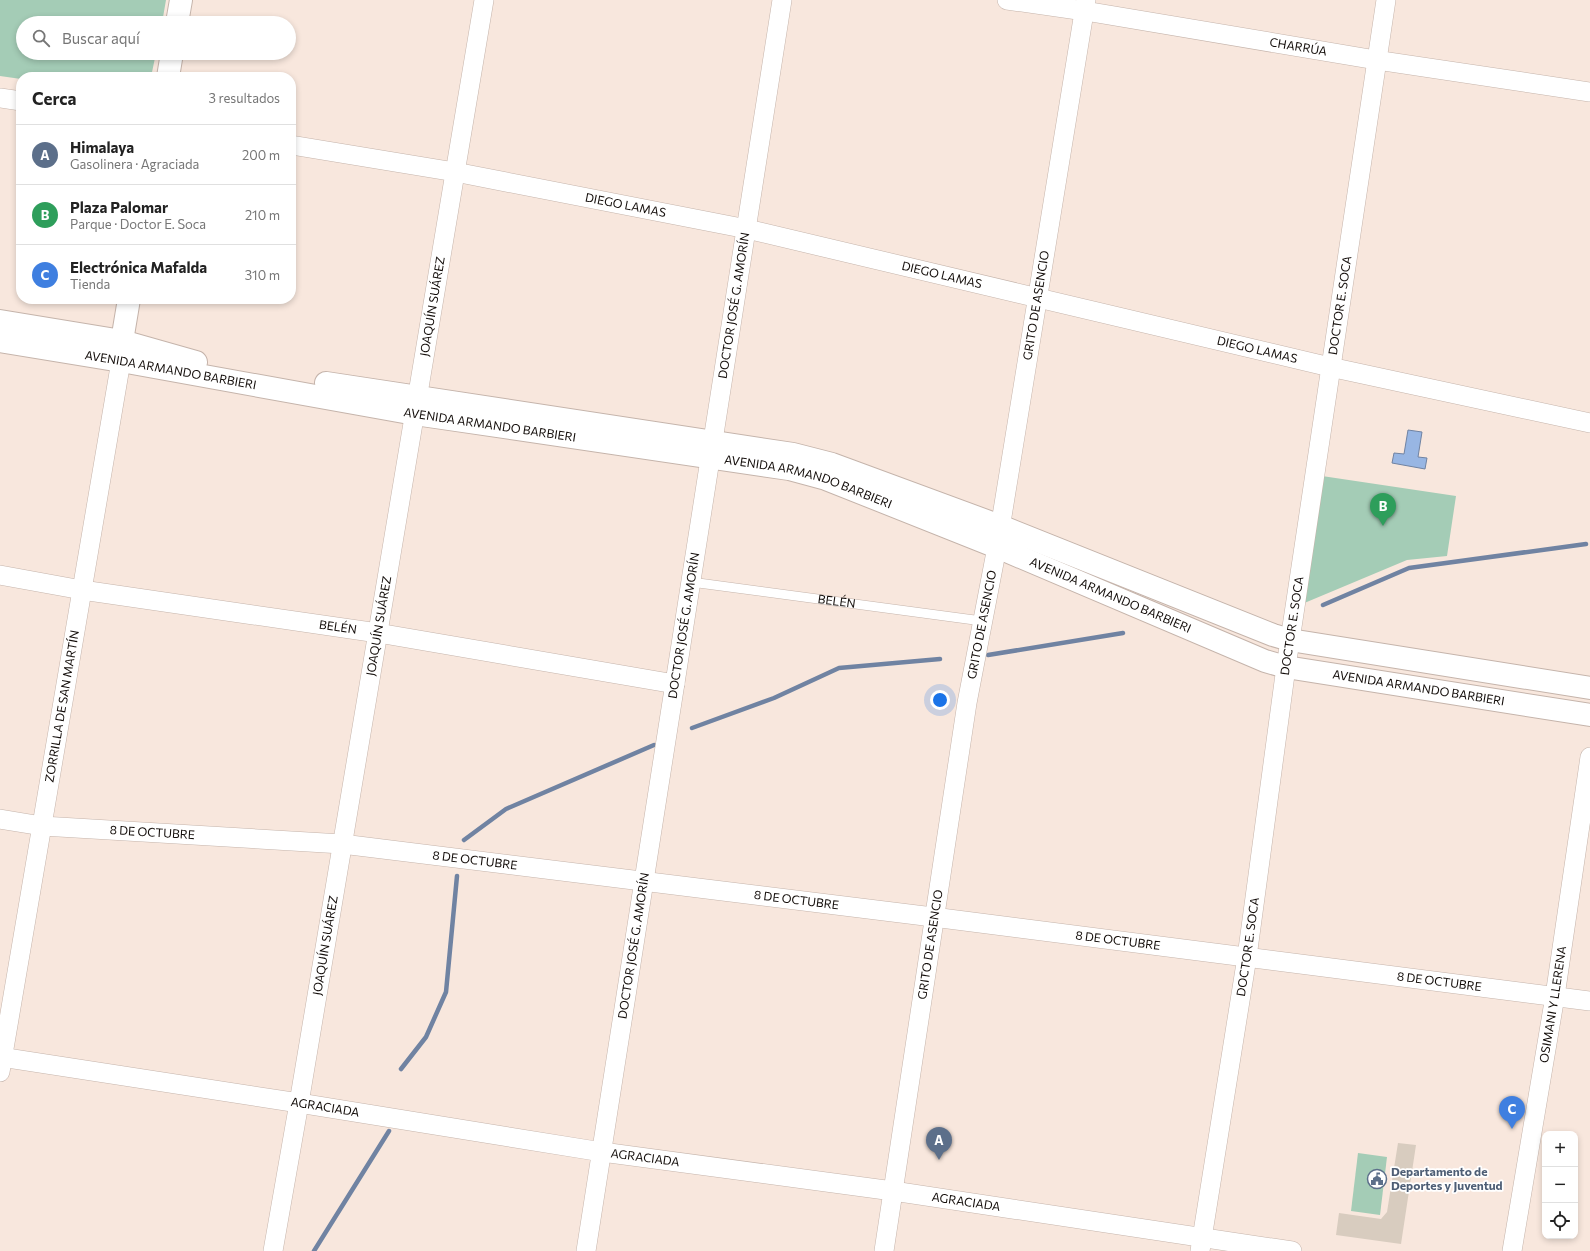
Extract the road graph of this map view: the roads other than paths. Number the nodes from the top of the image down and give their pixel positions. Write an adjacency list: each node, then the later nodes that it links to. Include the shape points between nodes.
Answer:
1 (181, 0): 7 (street)
2 (484, 0): 15 (street, JOAQUÍN SUÁREZ)
3 (782, 0): 16 (street, DOCTOR JOSÉ G. AMORÍN)
4 (1007, 0): 6 (street, CHARRÚA)
5 (1386, 0): 9 (street, DOCTOR E. SOCA)
6 (1086, 6): 9 (street, CHARRÚA); 17 (street, GRITO DE ASENCIO)
7 (178, 16)
8 (171, 60): 10 (street)
9 (1376, 60): 11 (street, CHARRÚA); 22 (street, DOCTOR E. SOCA)
10 (169, 72)
11 (1590, 92)
12 (0, 98): 13 (street)
13 (16, 100)
14 (296, 146): 15 (street, DIEGO LAMAS)
15 (455, 172): 16 (street, DIEGO LAMAS); 23 (street, JOAQUÍN SUÁREZ)
16 (747, 229): 17 (street, DIEGO LAMAS); 25 (street, DOCTOR JOSÉ G. AMORÍN)
17 (1038, 298): 22 (street, DIEGO LAMAS); 26 (street, GRITO DE ASENCIO)
18 (128, 304): 21 (street)
19 (0, 321): 21 (street, AVENIDA ARMANDO BARBIERI)
20 (0, 342): 21 (street, AVENIDA ARMANDO BARBIERI)
21 (122, 351): 23 (street, AVENIDA ARMANDO BARBIERI); 30 (street, ZORRILLA DE SAN MARTÍN)
22 (1330, 367): 24 (street, DIEGO LAMAS); 33 (street, DOCTOR E. SOCA)
23 (416, 405): 25 (street, AVENIDA ARMANDO BARBIERI); 32 (street, JOAQUÍN SUÁREZ)
24 (1590, 423)
25 (712, 450): 26 (street, AVENIDA ARMANDO BARBIERI, via 793,454 832,464); 27 (street, AVENIDA ARMANDO BARBIERI, via 826,479); 29 (street, DOCTOR JOSÉ G. AMORÍN)
26 (1000, 526): 27 (street, GRITO DE ASENCIO); 33 (street, AVENIDA ARMANDO BARBIERI)
27 (996, 547): 31 (street, GRITO DE ASENCIO); 34 (street, AVENIDA ARMANDO BARBIERI, via 1265,661)
28 (0, 575): 30 (street, BELÉN)
29 (691, 582): 31 (lane, BELÉN); 35 (street, DOCTOR JOSÉ G. AMORÍN)
30 (82, 590): 32 (street, BELÉN); 40 (street, ZORRILLA DE SAN MARTÍN)
31 (982, 621): 43 (street, GRITO DE ASENCIO)
32 (378, 633): 35 (street, BELÉN); 41 (street, JOAQUÍN SUÁREZ)
33 (1290, 640): 34 (street, DOCTOR E. SOCA); 36 (street, AVENIDA ARMANDO BARBIERI)
34 (1286, 667): 37 (street, AVENIDA ARMANDO BARBIERI); 44 (street, DOCTOR E. SOCA)
35 (675, 684): 42 (street, DOCTOR JOSÉ G. AMORÍN)
36 (1590, 688)
37 (1590, 715)
38 (1590, 756): 45 (street, OSIMANI Y LLERENA)
39 (0, 819): 40 (street, 8 DE OCTUBRE)
40 (42, 826): 41 (street, 8 DE OCTUBRE); 47 (street, ZORRILLA DE SAN MARTÍN)
41 (342, 844): 42 (street, 8 DE OCTUBRE); 48 (street, JOAQUÍN SUÁREZ)
42 (644, 881): 43 (street, 8 DE OCTUBRE); 49 (street, DOCTOR JOSÉ G. AMORÍN)
43 (933, 917): 44 (street, 8 DE OCTUBRE); 50 (street, GRITO DE ASENCIO)
44 (1247, 957): 45 (street, 8 DE OCTUBRE); 51 (street, DOCTOR E. SOCA)
45 (1555, 996): 46 (street, 8 DE OCTUBRE); 56 (street, OSIMANI Y LLERENA)
46 (1590, 1001)
47 (1, 1062): 48 (street, AGRACIADA)
48 (299, 1103): 49 (street, AGRACIADA); 52 (street, JOAQUÍN SUÁREZ)
49 (602, 1152): 50 (street, AGRACIADA); 53 (street, DOCTOR JOSÉ G. AMORÍN)
50 (893, 1191): 51 (street, AGRACIADA); 54 (street, GRITO DE ASENCIO)
51 (1201, 1244): 55 (street, AGRACIADA)
52 (273, 1251)
53 (586, 1251)
54 (884, 1251)
55 (1292, 1251)
56 (1512, 1251)

